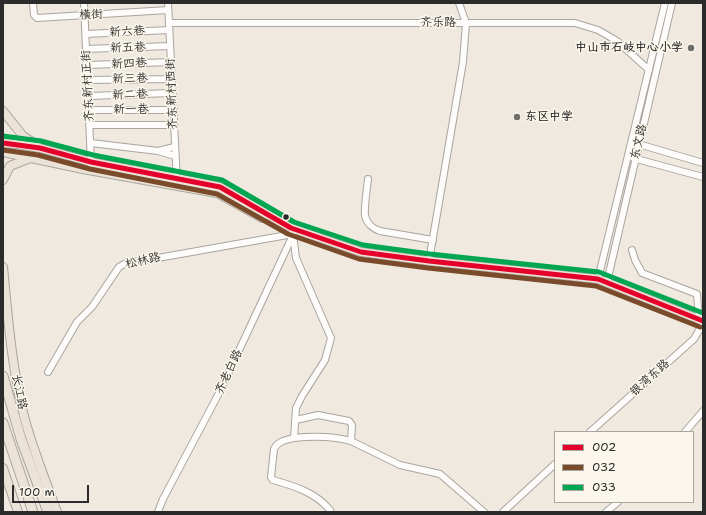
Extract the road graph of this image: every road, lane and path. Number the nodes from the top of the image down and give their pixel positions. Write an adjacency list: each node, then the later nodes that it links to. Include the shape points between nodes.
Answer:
1 (34, 3): 8 (street, 横街, via 34,15 37,18)
2 (84, 3): 8 (street, 齐东新村正街)
3 (168, 3): 7 (street, 齐东新村西街)
4 (459, 3): 9 (street)
5 (665, 3): 16 (street, 东文路)
6 (672, 3): 29 (street, 东文路)
7 (168, 10): 8 (street, 横街); 10 (street, 齐东新村西街)
8 (85, 15): 11 (street, 齐东新村正街)
9 (466, 23): 10 (street, 齐乐路); 16 (street, via 575,23 598,30 617,41); 45 (street, 齐乐路, via 463,62)
10 (169, 27): 11 (street, 新六巷); 12 (street, 齐东新村西街)
11 (86, 34): 13 (street, 齐东新村正街)
12 (170, 46): 13 (street, 新五巷); 14 (street, 齐东新村西街)
13 (86, 49): 15 (street, 齐东新村正街)
14 (171, 62): 15 (street, 新四巷); 17 (street, 齐东新村西街)
15 (87, 65): 18 (street, 齐东新村正街)
16 (649, 70): 27 (street, 东文路)
17 (172, 79): 18 (street, 新三巷); 19 (street, 齐东新村西街)
18 (88, 80): 20 (street, 齐东新村正街)
19 (172, 93): 20 (street, 新二巷); 22 (street, 齐东新村西街)
20 (89, 96): 21 (street, 齐东新村正街)
21 (89, 110): 22 (street, 新一巷); 24 (street, 齐东新村正街)
22 (173, 110): 25 (street, 齐东新村西街)
23 (3, 111): 31 (main road, via 23,136)
24 (90, 125): 25 (street); 26 (street, 齐东新村正街)
25 (174, 125): 30 (street, 齐东新村西街)
26 (90, 142): 32 (street); 39 (street, 齐东新村正街)
27 (631, 142): 29 (street); 35 (street, 东文路)
28 (3, 143): 31 (main road)
29 (639, 144): 37 (street, 东文路); 38 (street)
30 (174, 147): 32 (street); 34 (street, 齐东新村西街)
31 (40, 148): 39 (main road)
32 (158, 151): 34 (street)
33 (3, 152): 36 (main road)
34 (175, 156): 43 (street, 齐东新村西街)
35 (628, 157): 37 (street); 49 (street, 东文路)
36 (32, 158): 39 (main road); 42 (main road, via 10,166)
37 (636, 159): 40 (street); 50 (street, 东文路)
38 (703, 162)
39 (91, 166): 43 (main road)
40 (703, 177)
41 (368, 179): 45 (street, via 365,216 369,224 380,231)
42 (3, 180)
43 (177, 182): 44 (main road, via 220,187)
44 (294, 232): 47 (main road, via 361,252); 51 (main road, via 360,257 597,284); 52 (street, 松林路, via 124,264 119,267 92,307 78,322); 55 (street, via 296,258 331,338 325,360 296,408); 69 (street, 齐老白路, via 219,392)
45 (433, 240): 47 (street, 齐乐路)
46 (632, 250): 51 (street, via 642,273 697,294)
47 (429, 261): 49 (main road)
48 (3, 267): 68 (main road, 长江路, via 16,375 25,420)
49 (598, 279): 50 (main road)
50 (608, 282): 51 (main road)
51 (702, 323): 57 (street, 银湾东路, via 694,339)
52 (48, 372)
53 (3, 376): 67 (highway, 长江路, via 21,439)
54 (703, 411): 58 (street)
55 (296, 420): 59 (street); 60 (street, via 318,415 349,421 352,425)
56 (3, 423): 66 (highway, 长江路)
57 (591, 431)
58 (686, 431)
59 (294, 438): 60 (street, via 320,436); 64 (street, via 276,445 271,477 311,494)
60 (351, 441): 70 (street, via 400,465 440,474)
61 (554, 465): 71 (street)
62 (3, 468): 65 (main road)
63 (617, 503): 72 (street)
64 (330, 510)
65 (18, 512)
66 (32, 512)
67 (48, 512)
68 (57, 512)
69 (158, 512)
70 (484, 512)
71 (503, 512)
72 (606, 512)

